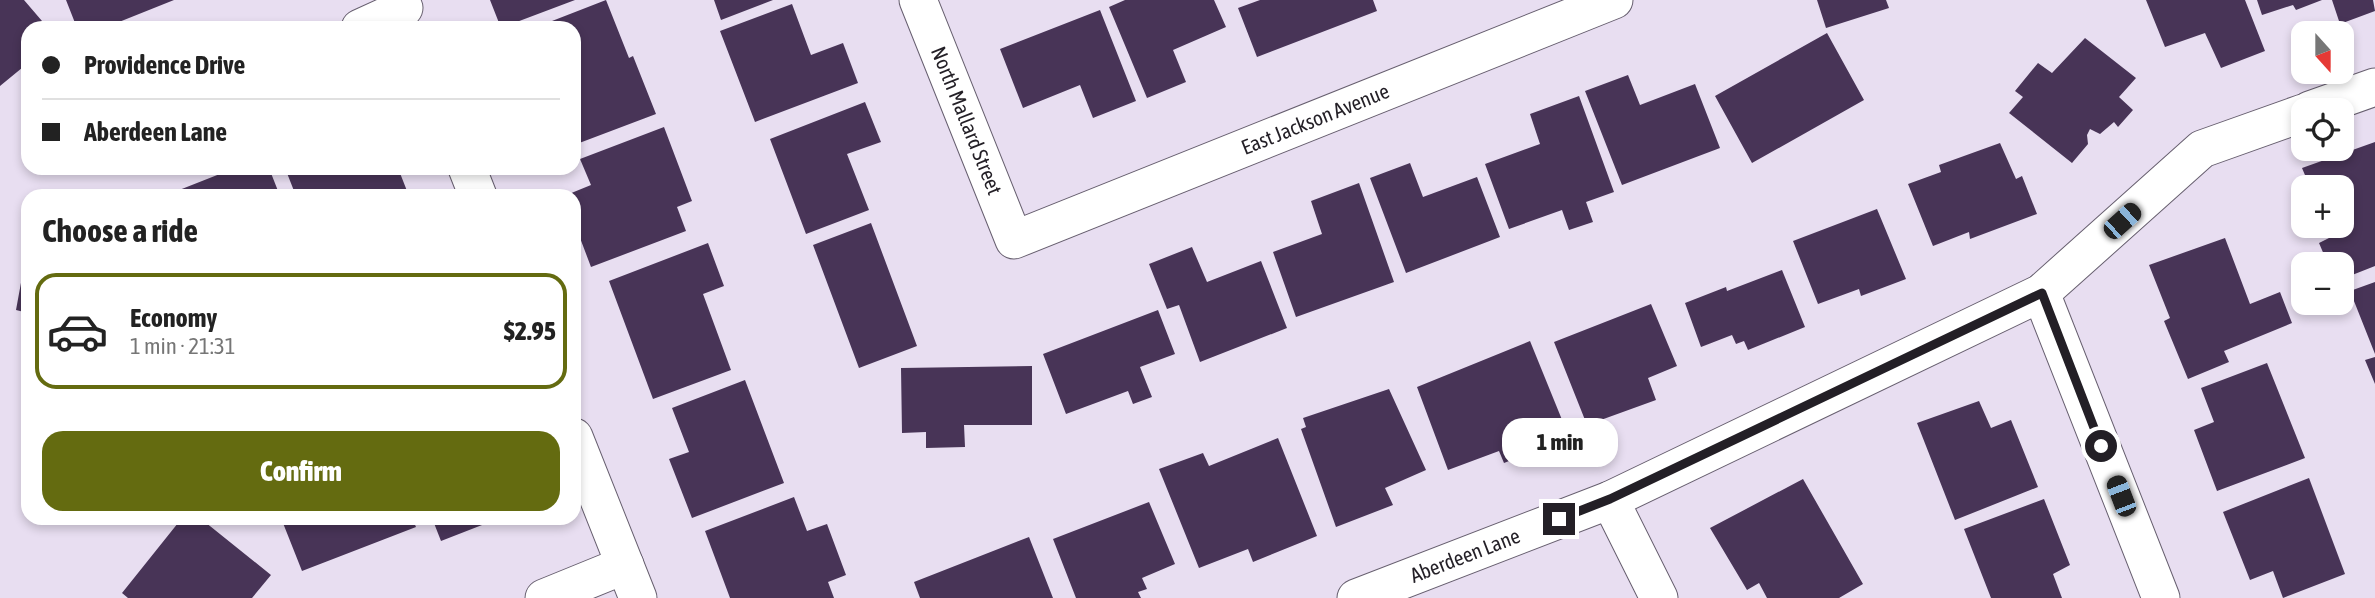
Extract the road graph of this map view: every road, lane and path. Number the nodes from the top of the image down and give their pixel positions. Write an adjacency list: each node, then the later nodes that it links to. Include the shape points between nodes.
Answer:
1 (918, 0): 8 (street, North Mallard Street)
2 (1614, 0): 8 (street, East Jackson Avenue)
3 (405, 12): 4 (street)
4 (380, 21)
5 (2375, 87): 6 (street)
6 (2344, 98)
7 (2291, 117): 9 (street, Aberdeen Lane, via 2202,149)
8 (1014, 240)
9 (2042, 293): 11 (street, Aberdeen Lane); 16 (street)
10 (581, 455): 12 (street)
11 (1610, 499): 14 (street, Aberdeen Lane); 15 (street)
12 (631, 582): 13 (street)
13 (544, 598)
14 (1356, 598)
15 (1659, 598)
16 (2161, 598)

